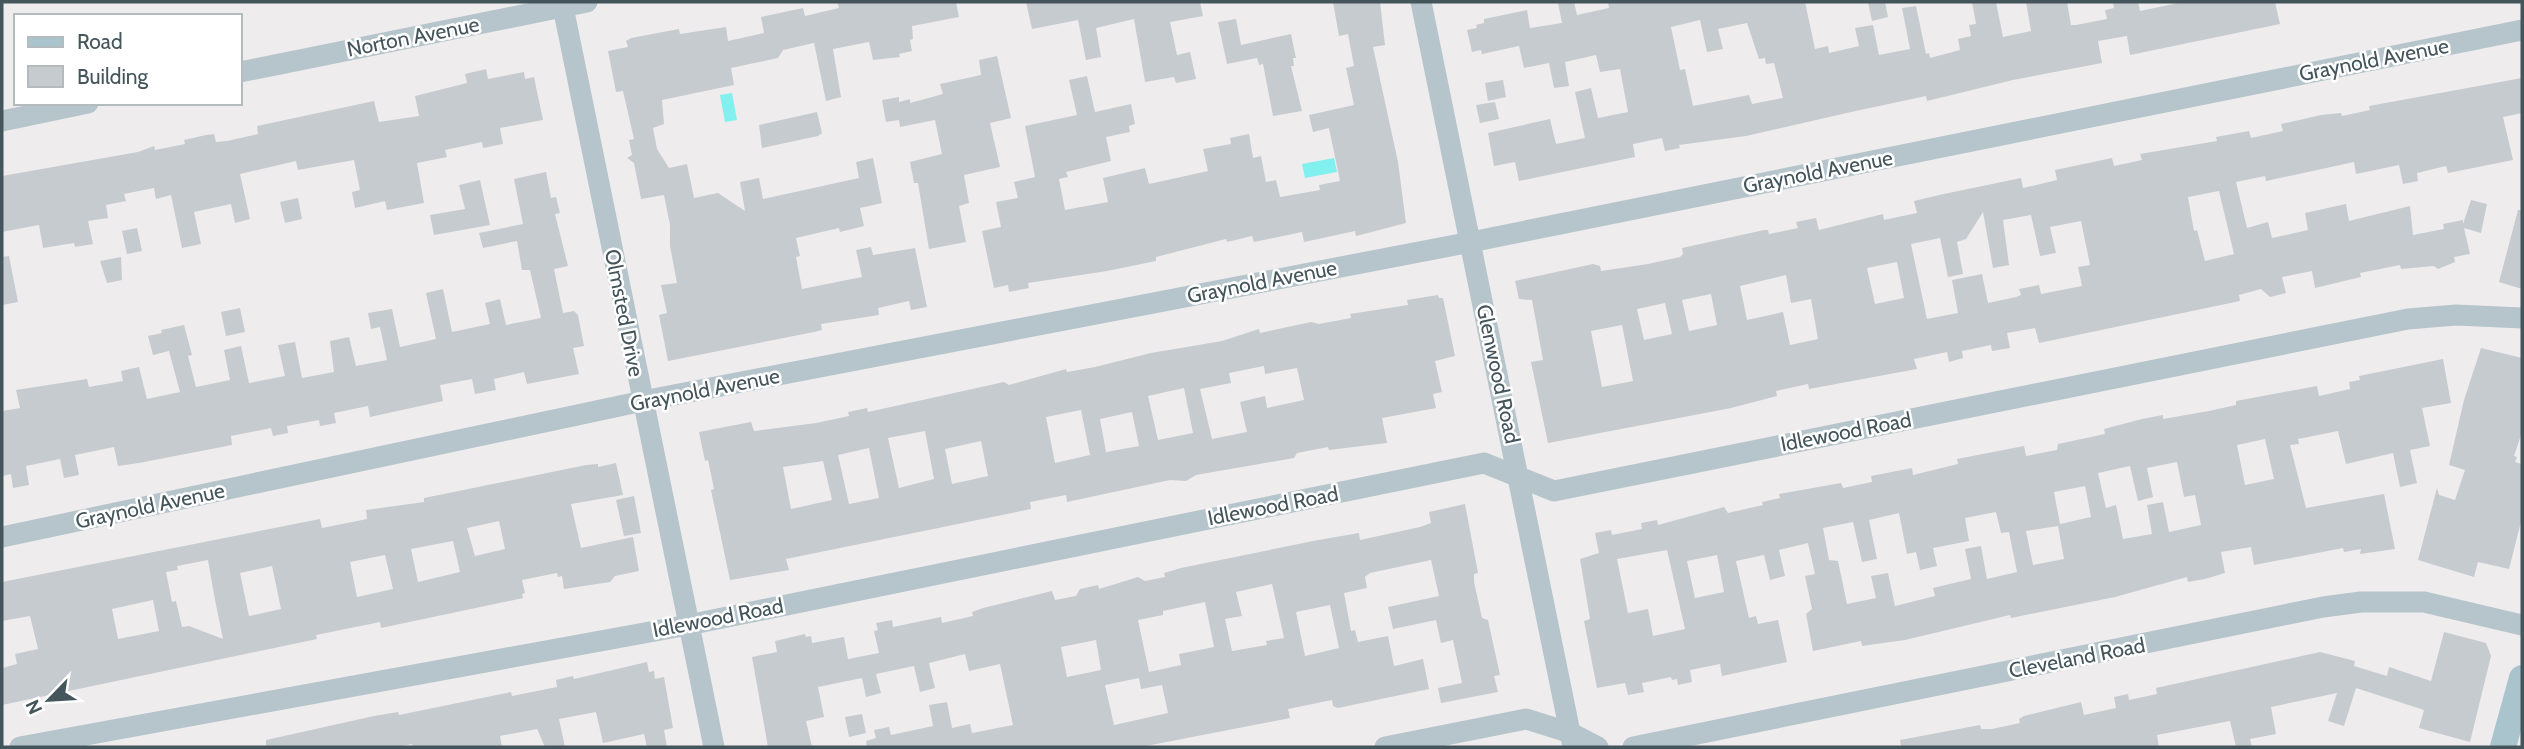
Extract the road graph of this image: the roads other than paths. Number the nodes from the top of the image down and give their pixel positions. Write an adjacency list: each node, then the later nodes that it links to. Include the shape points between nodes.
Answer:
1 (587, 2): 3 (street, Norton Avenue)
2 (1421, 2): 8 (street, Glenwood Road)
3 (563, 4): 5 (street, Norton Avenue); 10 (street, Olmsted Drive)
4 (2522, 30): 8 (street, Graynold Avenue)
5 (242, 72)
6 (78, 105): 7 (street)
7 (2, 121)
8 (1471, 242): 10 (street, Graynold Avenue); 11 (street, Glenwood Road)
9 (2522, 318): 11 (street, Idlewood Road, via 2456,315 2408,319 1554,491)
10 (643, 401): 12 (street, Graynold Avenue); 13 (street, Olmsted Drive)
11 (1519, 477): 13 (street, Idlewood Road, via 1484,463); 16 (street, Glenwood Road)
12 (2, 537)
13 (688, 625): 17 (street, Idlewood Road); 18 (street, Olmsted Drive)
14 (2522, 625): 21 (street, Cleveland Road, via 2424,602 2323,607)
15 (2522, 678): 22 (main road)
16 (1572, 740): 19 (street, via 1526,719); 20 (street)
17 (20, 747)
18 (714, 747)
19 (1385, 747)
20 (1598, 747)
21 (1633, 747)
22 (2503, 747)

